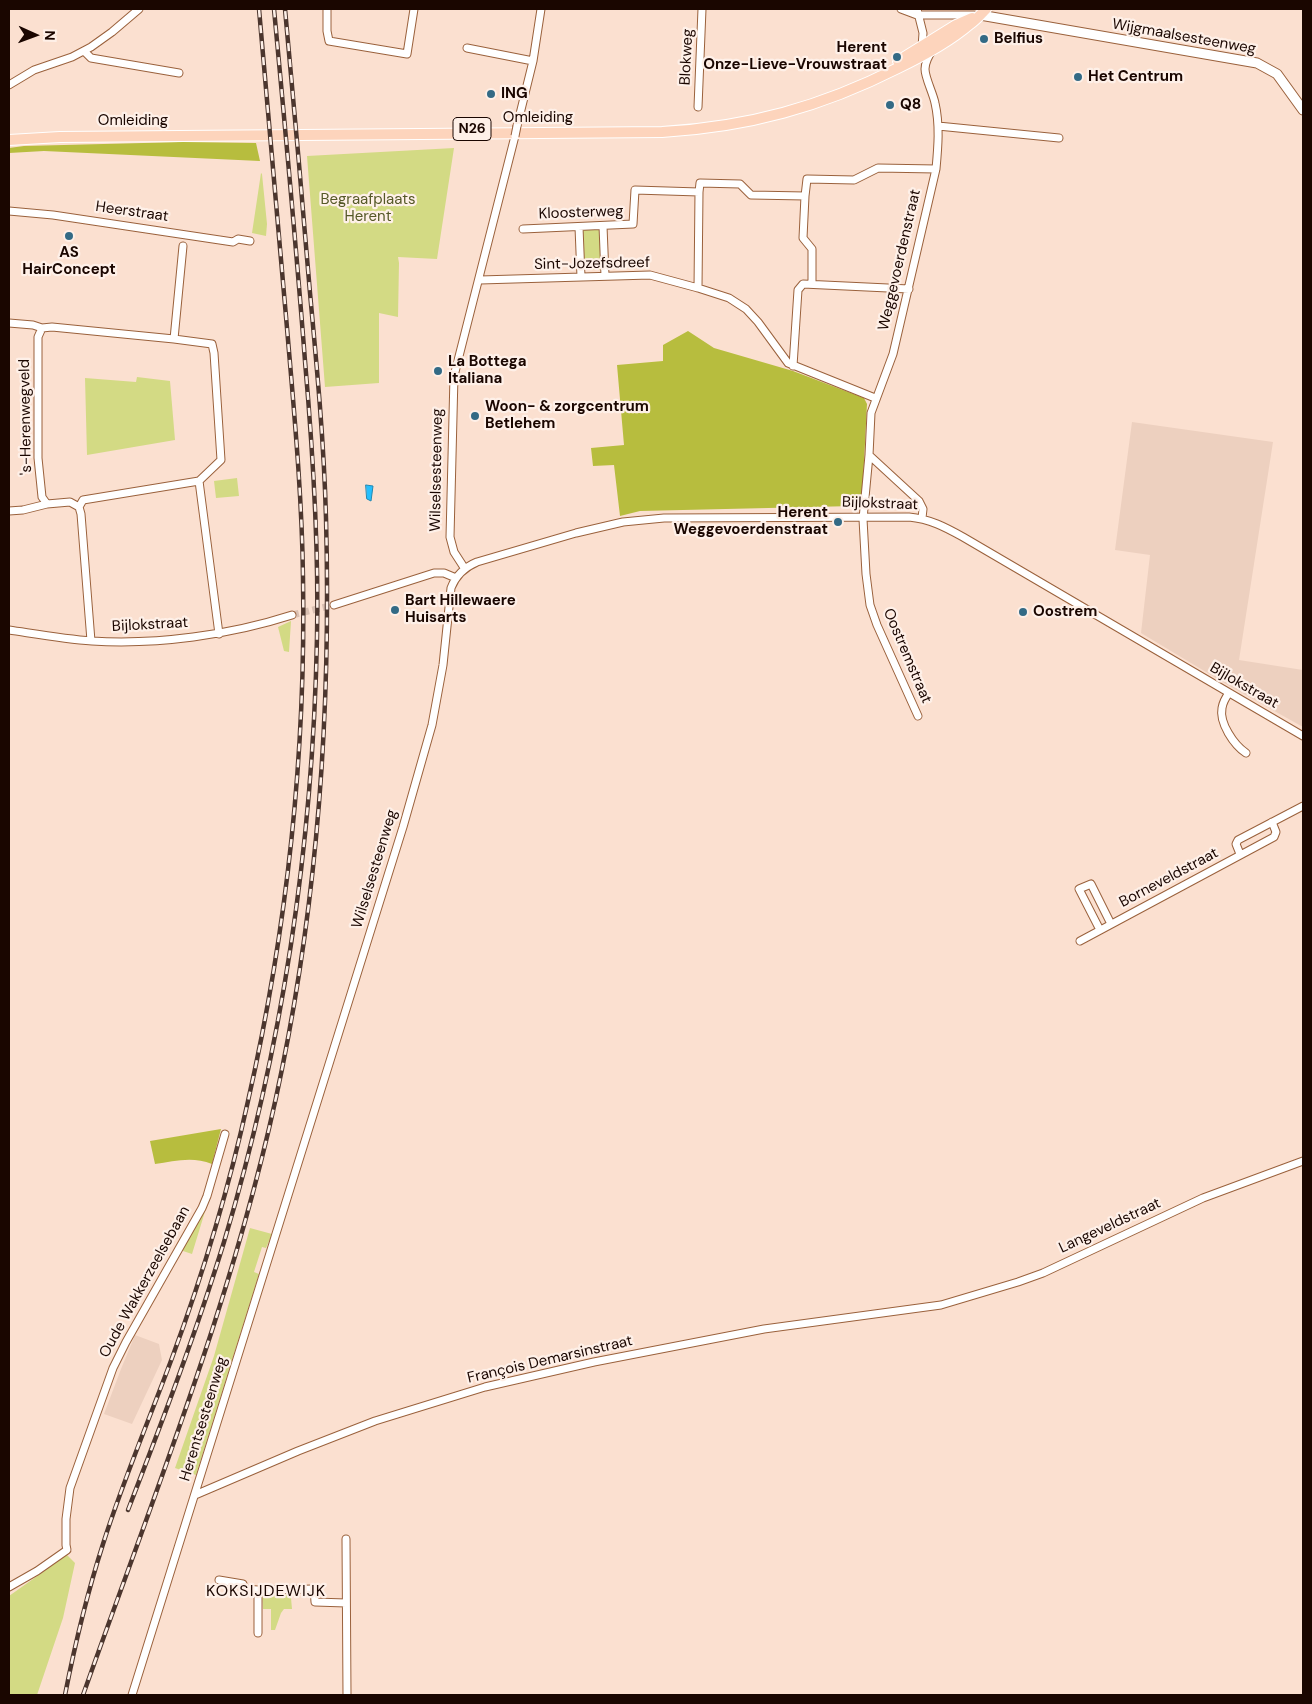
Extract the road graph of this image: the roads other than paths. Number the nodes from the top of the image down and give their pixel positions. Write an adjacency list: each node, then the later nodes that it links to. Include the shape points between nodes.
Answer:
1 (139, 9): 12 (street)
2 (327, 9): 3 (street, via 329,41 407,54)
3 (414, 9)
4 (541, 9): 13 (street, Wilselsesteenweg)
5 (702, 9): 18 (street, Blokweg)
6 (901, 9): 7 (street)
7 (917, 12): 8 (street); 9 (street, via 923,33)
8 (983, 12): 9 (main road, Omleiding / N26); 11 (main road, Omleiding / N26); 19 (street, Wijgmaalsesteenweg, via 1257,63 1277,74)
9 (922, 47): 14 (street); 21 (main road, Omleiding / N26, via 861,79 799,103 737,118 682,126 80,130)
10 (467, 48): 13 (street)
11 (933, 50): 14 (main road, Omleiding / N26); 15 (street)
12 (84, 51): 16 (street, via 91,58); 17 (street, via 34,70)
13 (533, 61): 35 (street, Wilselsesteenweg, bridge)
14 (911, 62): 15 (street); 23 (main road, Omleiding / N26, via 852,90 800,109 732,125 682,131 60,136)
15 (925, 70): 20 (street, Weggevoerdenstraat)
16 (179, 73)
17 (9, 86)
18 (698, 107)
19 (1303, 110)
20 (938, 126): 22 (street); 24 (street, Weggevoerdenstraat)
21 (9, 135)
22 (1059, 138)
23 (9, 140)
24 (936, 169): 26 (street, via 878,168 854,180 807,179); 38 (street, Weggevoerdenstraat)
25 (699, 192): 26 (street, Kloosterweg, via 700,183 740,184 751,195); 29 (street, Kloosterweg, via 635,190 634,224); 37 (street)
26 (805, 196): 36 (street, via 803,238 812,249)
27 (9, 212): 31 (street, Heerstraat, via 54,215 233,242 238,239)
28 (579, 226): 29 (street, Kloosterweg); 30 (street, Kloosterweg); 34 (street)
29 (603, 226): 33 (street)
30 (523, 229)
31 (250, 241)
32 (183, 246): 41 (street)
33 (605, 276): 34 (street, Sint-Jozefsdreef); 37 (street, Sint-Jozefsdreef, via 650,275)
34 (581, 277): 35 (street, Sint-Jozefsdreef)
35 (480, 280): 51 (street, Wilselsesteenweg, via 458,358 452,399 450,537 454,552)
36 (812, 283): 38 (street); 42 (street, via 803,284 798,290)
37 (698, 288): 42 (street, Sint-Jozefsdreef, via 729,298 746,309)
38 (909, 289): 43 (street, Weggevoerdenstraat, via 893,354)
39 (9, 323): 40 (street)
40 (42, 328): 41 (street); 46 (street, 's-Herenwegveld, via 38,337 38,458 42,497)
41 (174, 339): 45 (street, via 212,344 214,353 221,460)
42 (793, 366): 43 (street, Sint-Jozefsdreef)
43 (875, 398): 44 (street, Weggevoerdenstraat)
44 (869, 455): 49 (street, Weggevoerdenstraat); 50 (street, via 919,500)
45 (200, 481): 47 (street, via 83,500); 56 (street)
46 (46, 504): 47 (street, via 70,502); 48 (street)
47 (79, 507): 57 (street)
48 (9, 511)
49 (863, 516): 50 (street, Bijlokstraat); 51 (street, Bijlokstraat, via 664,518 623,522 477,562); 59 (street, Oostremstraat, via 870,605)
50 (922, 518): 58 (street, Bijlokstraat, via 963,537)
51 (465, 569): 52 (street, Wilselsesteenweg)
52 (456, 578): 53 (street, via 444,573 434,574); 69 (street, Wilselsesteenweg, via 449,595 443,665 432,725)
53 (334, 605)
54 (292, 616): 56 (street, Bijlokstraat)
55 (9, 630): 57 (street, Bijlokstraat)
56 (219, 634): 57 (street, Bijlokstraat)
57 (92, 641)
58 (1229, 693): 60 (street, Bijlokstraat); 61 (street, via 1222,705 1223,722)
59 (918, 716)
60 (1303, 736)
61 (1246, 753)
62 (1303, 806): 63 (street, Borneveldstraat)
63 (1272, 822): 64 (street, Borneveldstraat, via 1238,840 1236,844); 64 (street, Borneveldstraat, via 1276,832 1274,837)
64 (1240, 854): 65 (street, Borneveldstraat)
65 (1111, 924): 66 (street, Borneveldstraat); 66 (street, Borneveldstraat, via 1091,884 1079,890)
66 (1100, 930): 67 (street, Borneveldstraat)
67 (1080, 941)
68 (225, 1134): 75 (street, Oude Wakkerzeelsebaan, via 202,1208 113,1368 70,1488 67,1550)
69 (302, 1152): 72 (street, Herentsesteenweg)
70 (1303, 1161): 71 (street, Langeveldstraat, via 1203,1198 1043,1273)
71 (926, 1308): 72 (street, François Demarsinstraat, via 764,1329 485,1387 375,1422)
72 (194, 1495): 79 (street, Herentsesteenweg)
73 (346, 1539): 77 (street)
74 (219, 1580): 76 (street, via 244,1584 244,1589)
75 (9, 1587)
76 (258, 1590): 77 (street, via 314,1589 314,1602); 78 (street)
77 (346, 1603): 80 (street)
78 (258, 1633)
79 (132, 1695)
80 (347, 1695)

